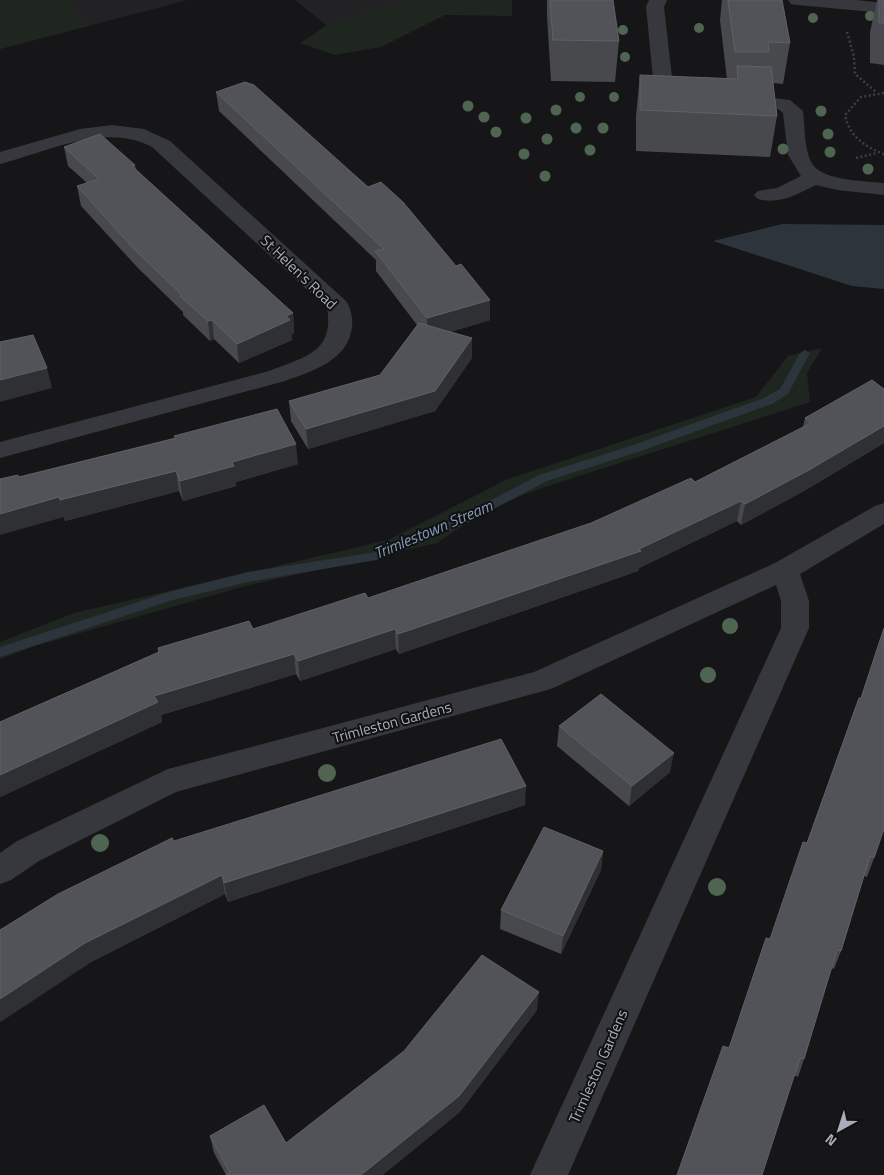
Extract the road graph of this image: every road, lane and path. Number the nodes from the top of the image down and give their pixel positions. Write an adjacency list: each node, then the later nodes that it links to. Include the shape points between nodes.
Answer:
1 (658, 0): 9 (street, via 654,7 664,88 678,96 783,104 793,112 800,161 804,169)
2 (798, 0): 3 (street)
3 (840, 4): 4 (street); 5 (path, via 854,57 855,74)
4 (884, 8)
5 (876, 93): 6 (path); 7 (path, via 861,97 851,106 845,115 846,125 852,135)
6 (884, 93)
7 (884, 154)
8 (0, 158): 12 (street, St Helen's Road, via 94,132 128,132 145,136 163,145 324,293 338,306 342,318 341,336 332,349 308,364 277,376)
9 (815, 177): 10 (street, via 829,182); 11 (street, via 781,194)
10 (884, 189)
11 (764, 195)
12 (0, 450)
13 (884, 512): 14 (street, Trimleston Gardens)
14 (785, 570): 15 (street, Trimleston Gardens, via 541,681 168,782 28,851); 16 (street, Trimleston Gardens, via 795,601 795,628)
15 (0, 870)
16 (549, 1175)

